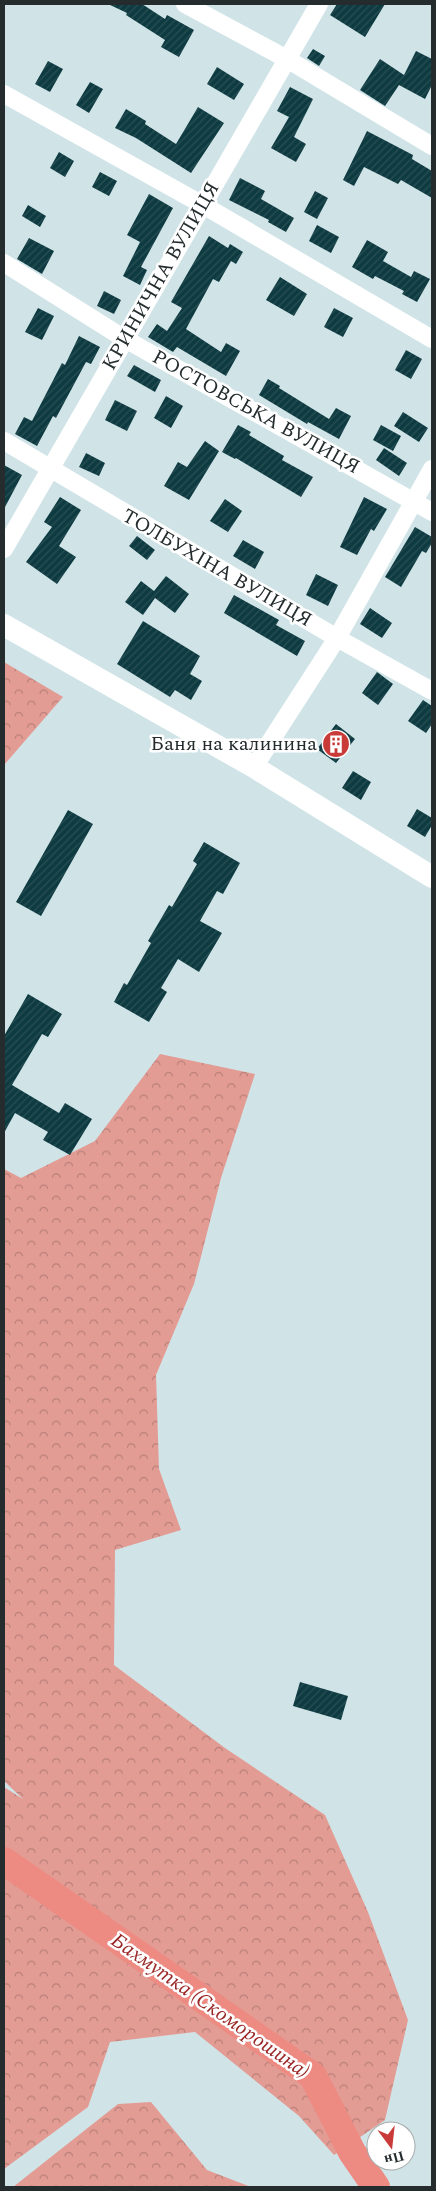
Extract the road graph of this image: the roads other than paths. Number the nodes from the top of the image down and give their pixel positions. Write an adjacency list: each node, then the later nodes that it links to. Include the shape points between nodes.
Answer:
1 (185, 4): 3 (street)
2 (320, 4): 3 (street, КРИНИЧНА ВУЛИЦЯ)
3 (287, 59): 5 (street); 6 (street, КРИНИЧНА ВУЛИЦЯ)
4 (4, 94): 6 (street)
5 (432, 146)
6 (203, 205): 8 (street); 9 (street, КРИНИЧНА ВУЛИЦЯ)
7 (4, 263): 9 (street, РОСТОВСЬКА ВУЛИЦЯ)
8 (432, 338)
9 (125, 339): 12 (street, КРИНИЧНА ВУЛИЦЯ); 13 (street, РОСТОВСЬКА ВУЛИЦЯ)
10 (4, 441): 12 (street, ТОЛБУХІНА ВУЛИЦЯ)
11 (432, 469): 13 (street)
12 (49, 470): 15 (street, КРИНИЧНА ВУЛИЦЯ); 17 (street, ТОЛБУХІНА ВУЛИЦЯ)
13 (415, 502): 14 (street, РОСТОВСЬКА ВУЛИЦЯ); 17 (street)
14 (432, 512)
15 (4, 549)
16 (4, 625): 19 (street)
17 (337, 638): 18 (street, ТОЛБУХІНА ВУЛИЦЯ); 19 (street)
18 (432, 691)
19 (254, 767): 20 (street)
20 (432, 877)

